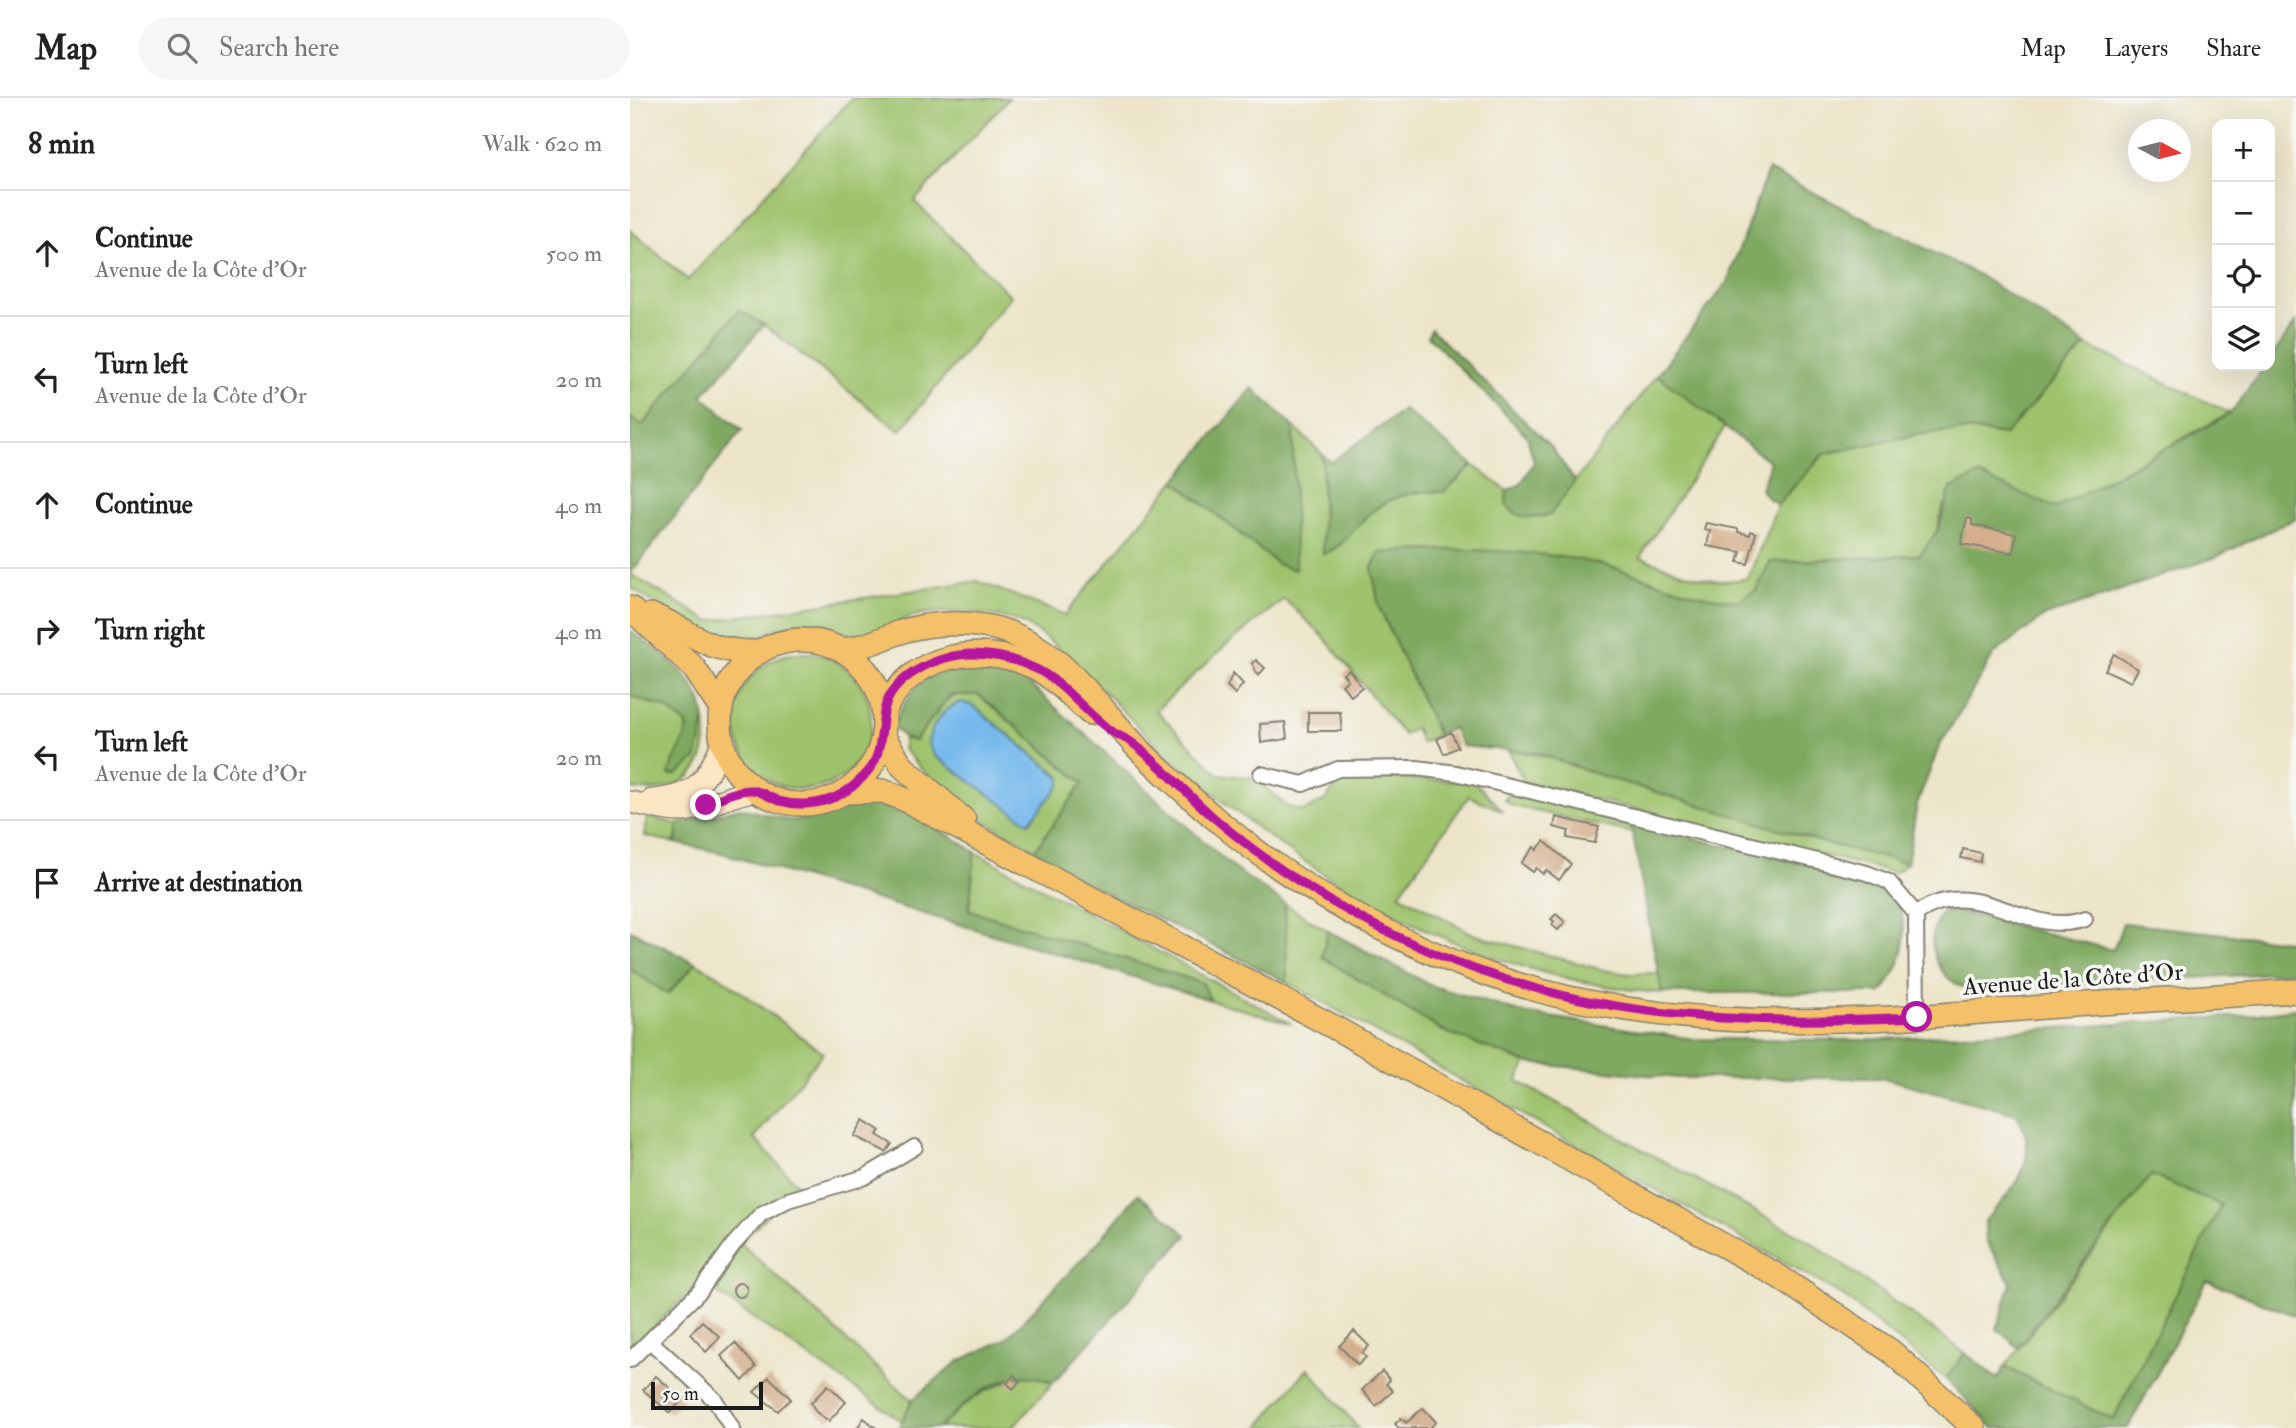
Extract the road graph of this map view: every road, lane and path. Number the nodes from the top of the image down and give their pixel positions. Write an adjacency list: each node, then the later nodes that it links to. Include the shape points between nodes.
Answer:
1 (631, 608): 3 (main road, via 710,646); 4 (main road, via 694,668)
2 (843, 650): 3 (main road, via 818,641 792,640); 5 (main road, via 868,672); 8 (main road, Avenue de la Côte d'Or, via 923,627 954,624 1002,631 1030,642 1058,662)
3 (759, 652): 4 (main road, via 738,670)
4 (721, 709): 7 (main road)
5 (884, 712): 6 (main road); 8 (main road, Avenue de la Côte d'Or, via 898,688 924,666 955,655 994,656 1037,669 1111,731)
6 (883, 736): 11 (main road, via 870,768); 13 (main road, via 903,767)
7 (722, 743): 10 (main road, via 738,774); 12 (main road, via 705,778 688,792)
8 (1133, 743): 17 (main road, Avenue de la Côte d'Or, via 1216,819 1294,878 1383,930 1492,976 1599,1005 1690,1017 1809,1022)
9 (1261, 774): 14 (street, via 1303,784 1338,769 1416,768 1509,784 1867,873 1889,881)
10 (756, 790): 11 (main road, via 793,804 820,802); 12 (main road, via 680,811)
11 (845, 792): 13 (main road, via 895,795)
12 (630, 801)
13 (1002, 850): 22 (main road, via 1330,1025 1777,1276 1892,1352)
14 (1916, 914): 15 (street, via 1932,902 1956,897 2053,922 2071,924); 17 (street)
15 (2085, 919)
16 (2296, 991): 17 (main road, Avenue de la Côte d'Or)
17 (1917, 1017)
18 (915, 1147): 19 (street, via 865,1177 788,1199 761,1214 700,1291)
19 (650, 1341): 20 (street); 21 (street, via 715,1400)
20 (630, 1360)
21 (732, 1428)
22 (1974, 1428)

